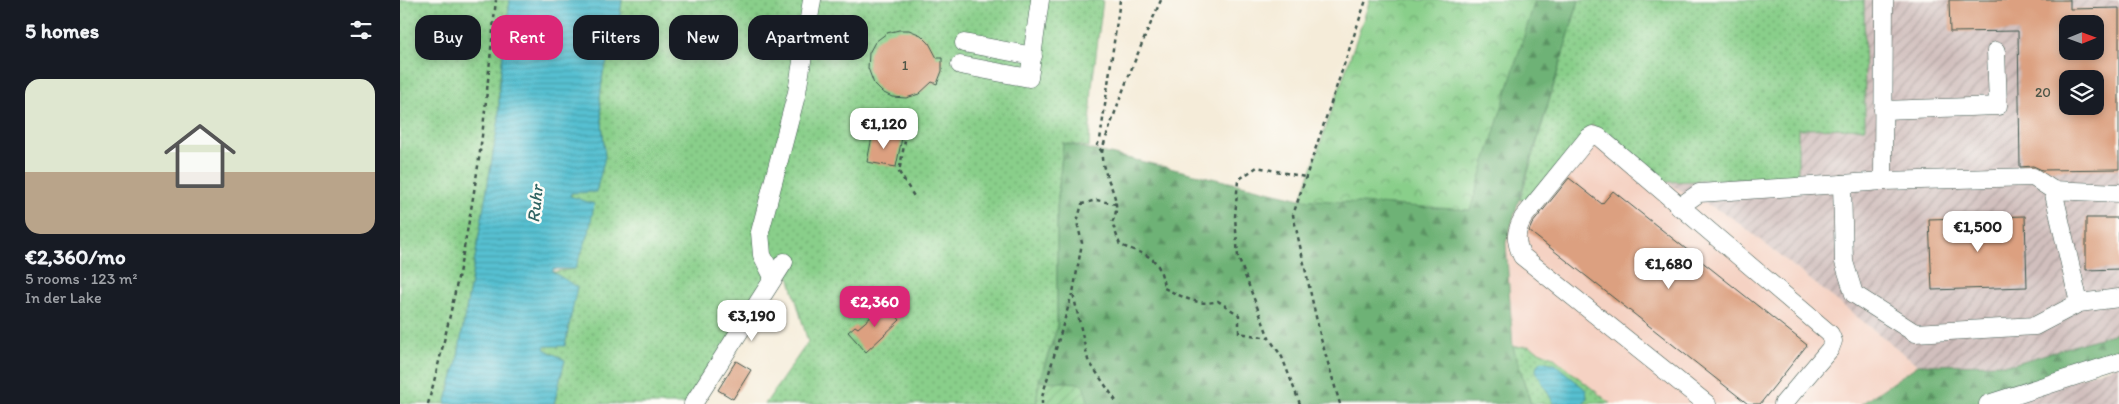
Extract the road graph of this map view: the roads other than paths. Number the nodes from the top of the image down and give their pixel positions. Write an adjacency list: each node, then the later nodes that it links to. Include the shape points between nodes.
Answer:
1 (812, 0): 15 (street, via 797,92 760,232 762,255)
2 (1040, 0): 6 (street)
3 (1884, 0): 8 (street)
4 (964, 43): 6 (street)
5 (1996, 52): 8 (street, via 1998,106)
6 (1033, 56): 7 (street, via 1028,78)
7 (960, 65)
8 (1883, 110): 9 (street)
9 (1882, 181): 10 (street); 11 (street, via 2033,177)
10 (1842, 184): 13 (street, via 1699,193); 17 (street, via 1844,262 1854,294 1915,333 2034,326)
11 (2053, 190): 12 (street); 17 (street)
12 (2119, 193)
13 (1679, 207): 21 (street, via 1599,137 1593,136 1582,143 1523,218 1517,228 1517,245 1522,256); 22 (street, via 1830,334 1833,340 1830,349)
14 (784, 262): 15 (street)
15 (774, 277): 20 (street)
16 (2119, 298): 17 (street)
17 (2080, 303)
18 (2119, 362): 19 (street)
19 (2037, 397): 23 (street)
20 (693, 404)
21 (1706, 404)
22 (1782, 404)
23 (1988, 404)

